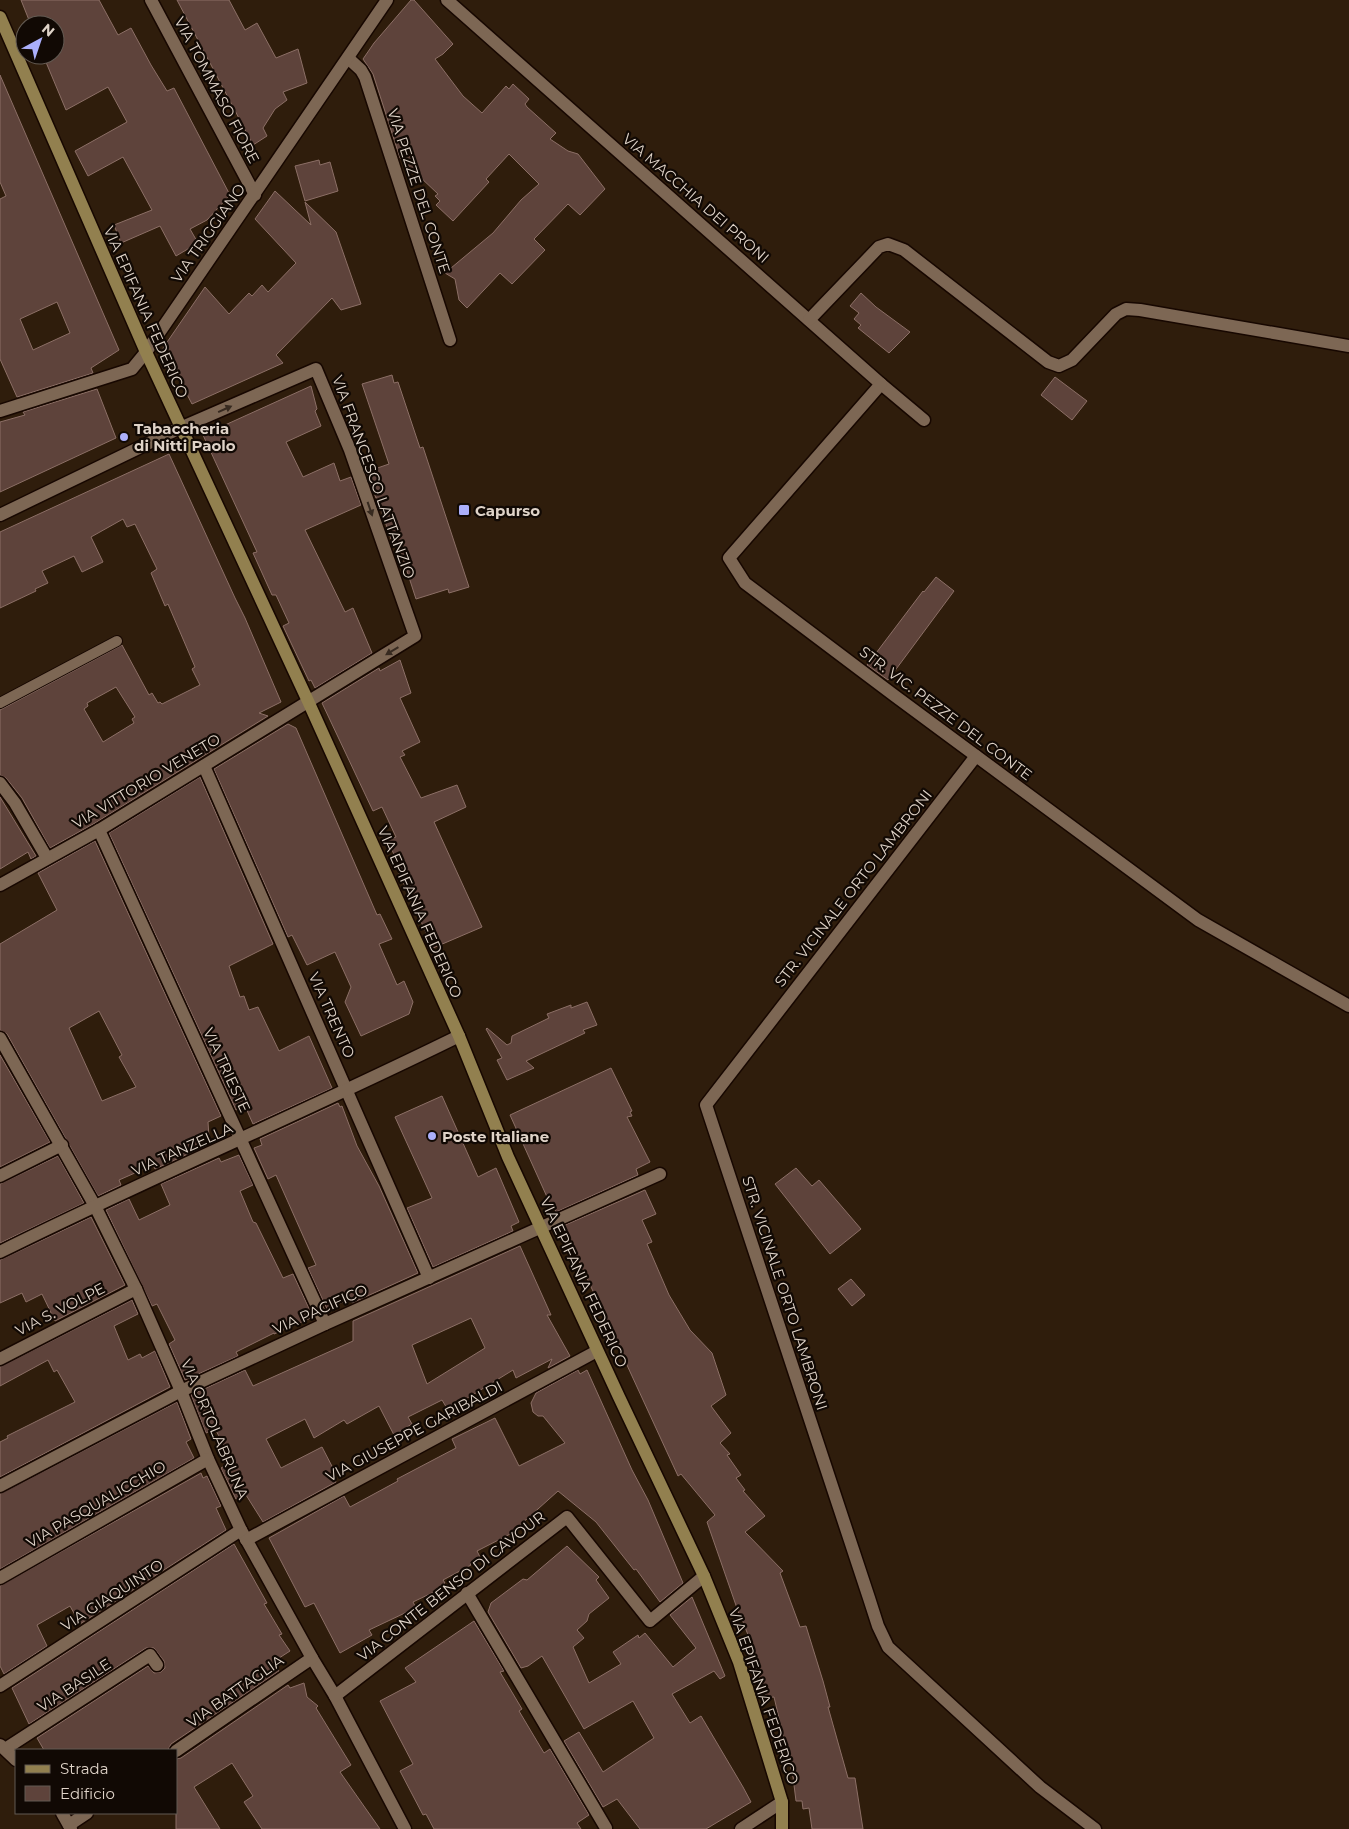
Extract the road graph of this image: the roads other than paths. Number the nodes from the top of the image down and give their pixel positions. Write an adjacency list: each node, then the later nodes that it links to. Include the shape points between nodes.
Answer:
1 (151, 0): 6 (street, VIA TOMMASO FIORE)
2 (387, 0): 5 (street, VIA TRIGGIANO)
3 (447, 0): 7 (street, VIA MACCHIA DEI PRONI)
4 (0, 17): 10 (main road, VIA EPIFANIA FEDERICO)
5 (348, 58): 6 (street, VIA TRIGGIANO); 8 (street, VIA PEZZE DEL CONTE, via 365,77)
6 (255, 195): 10 (street, VIA TRIGGIANO)
7 (809, 320): 9 (street, via 879,247 888,244 904,250 1048,362 1059,366 1072,360 1116,314 1126,309); 11 (street, VIA MACCHIA DEI PRONI)
8 (450, 340)
9 (1349, 346)
10 (146, 352): 12 (street, VIA TRIGGIANO, via 132,369); 14 (main road, VIA EPIFANIA FEDERICO)
11 (881, 384): 13 (street, VIA MACCHIA DEI PRONI); 19 (street, STR. VIC. PEZZE DEL CONTE, via 729,558 745,582)
12 (0, 411)
13 (924, 420)
14 (180, 428): 15 (street, VIA FRANCESCO LATTANZIO); 17 (main road, VIA EPIFANIA FEDERICO); 17 (street, VIA FRANCESCO LATTANZIO, one-way to 17, via 316,369 350,450 415,636)
15 (0, 515)
16 (117, 641): 18 (lane)
17 (308, 701): 20 (street, VIA VITTORIO VENETO); 26 (main road, VIA EPIFANIA FEDERICO)
18 (0, 703)
19 (976, 756): 25 (street, STR. VIC. PEZZE DEL CONTE, via 1198,920); 63 (street, STR. VICINALE ORTO LAMBRONI, via 706,1105 878,1626 888,1647 1040,1787)
20 (204, 766): 22 (street, VIA VITTORIO VENETO); 28 (street, VIA TRENTO)
21 (0, 783): 23 (street)
22 (99, 830): 23 (street, VIA VITTORIO VENETO); 29 (street, VIA TRIESTE)
23 (47, 858): 24 (street, VIA VITTORIO VENETO)
24 (0, 885)
25 (1349, 1006)
26 (459, 1036): 28 (street, VIA TANZELLA); 34 (main road, VIA EPIFANIA FEDERICO)
27 (0, 1038): 30 (street, VIA ORTOLABRUNA)
28 (348, 1091): 29 (street, VIA TANZELLA); 36 (street, VIA TRENTO)
29 (241, 1140): 33 (street, VIA TANZELLA); 38 (street, VIA TRIESTE)
30 (62, 1145): 32 (street); 33 (street, VIA ORTOLABRUNA)
31 (660, 1174): 34 (street, VIA PACIFICO)
32 (0, 1176)
33 (95, 1206): 35 (street, VIA TANZELLA); 37 (street, VIA ORTOLABRUNA)
34 (541, 1228): 36 (street, VIA PACIFICO); 39 (main road, VIA EPIFANIA FEDERICO)
35 (0, 1252)
36 (429, 1278): 38 (street, VIA PACIFICO)
37 (136, 1289): 40 (street, VIA S. VOLPE); 41 (street, VIA ORTOLABRUNA)
38 (325, 1324): 41 (street, VIA PACIFICO)
39 (597, 1351): 44 (street, VIA GIUSEPPE GARIBALDI); 45 (main road, VIA EPIFANIA FEDERICO)
40 (0, 1359)
41 (181, 1391): 42 (street, VIA ORTOLABRUNA); 43 (street, VIA PACIFICO)
42 (208, 1459): 44 (street, VIA ORTOLABRUNA); 46 (street, VIA PASQUALICCHIO)
43 (0, 1486)
44 (244, 1535): 48 (street, VIA ORTOLABRUNA); 50 (street, VIA GIAQUINTO)
45 (704, 1576): 47 (street, VIA CONTE BENSO DI CAVOUR, via 650,1621 567,1517); 55 (main road, VIA EPIFANIA FEDERICO, via 739,1662)
46 (0, 1578)
47 (467, 1593): 51 (street, VIA CONTE BENSO DI CAVOUR); 59 (street)
48 (312, 1658): 51 (street, VIA ORTOLABRUNA); 53 (street, VIA BATTAGLIA)
49 (158, 1665): 52 (street, VIA BASILE, via 150,1655)
50 (0, 1686)
51 (335, 1696): 60 (street, VIA ORTOLABRUNA)
52 (3, 1747): 54 (street)
53 (178, 1750)
54 (15, 1759)
55 (782, 1802): 61 (street); 62 (main road, VIA EPIFANIA FEDERICO)
56 (63, 1814): 58 (street)
57 (86, 1814): 58 (street)
58 (70, 1827)
59 (606, 1828)
60 (406, 1829)
61 (741, 1829)
62 (782, 1829)
63 (1096, 1829)

